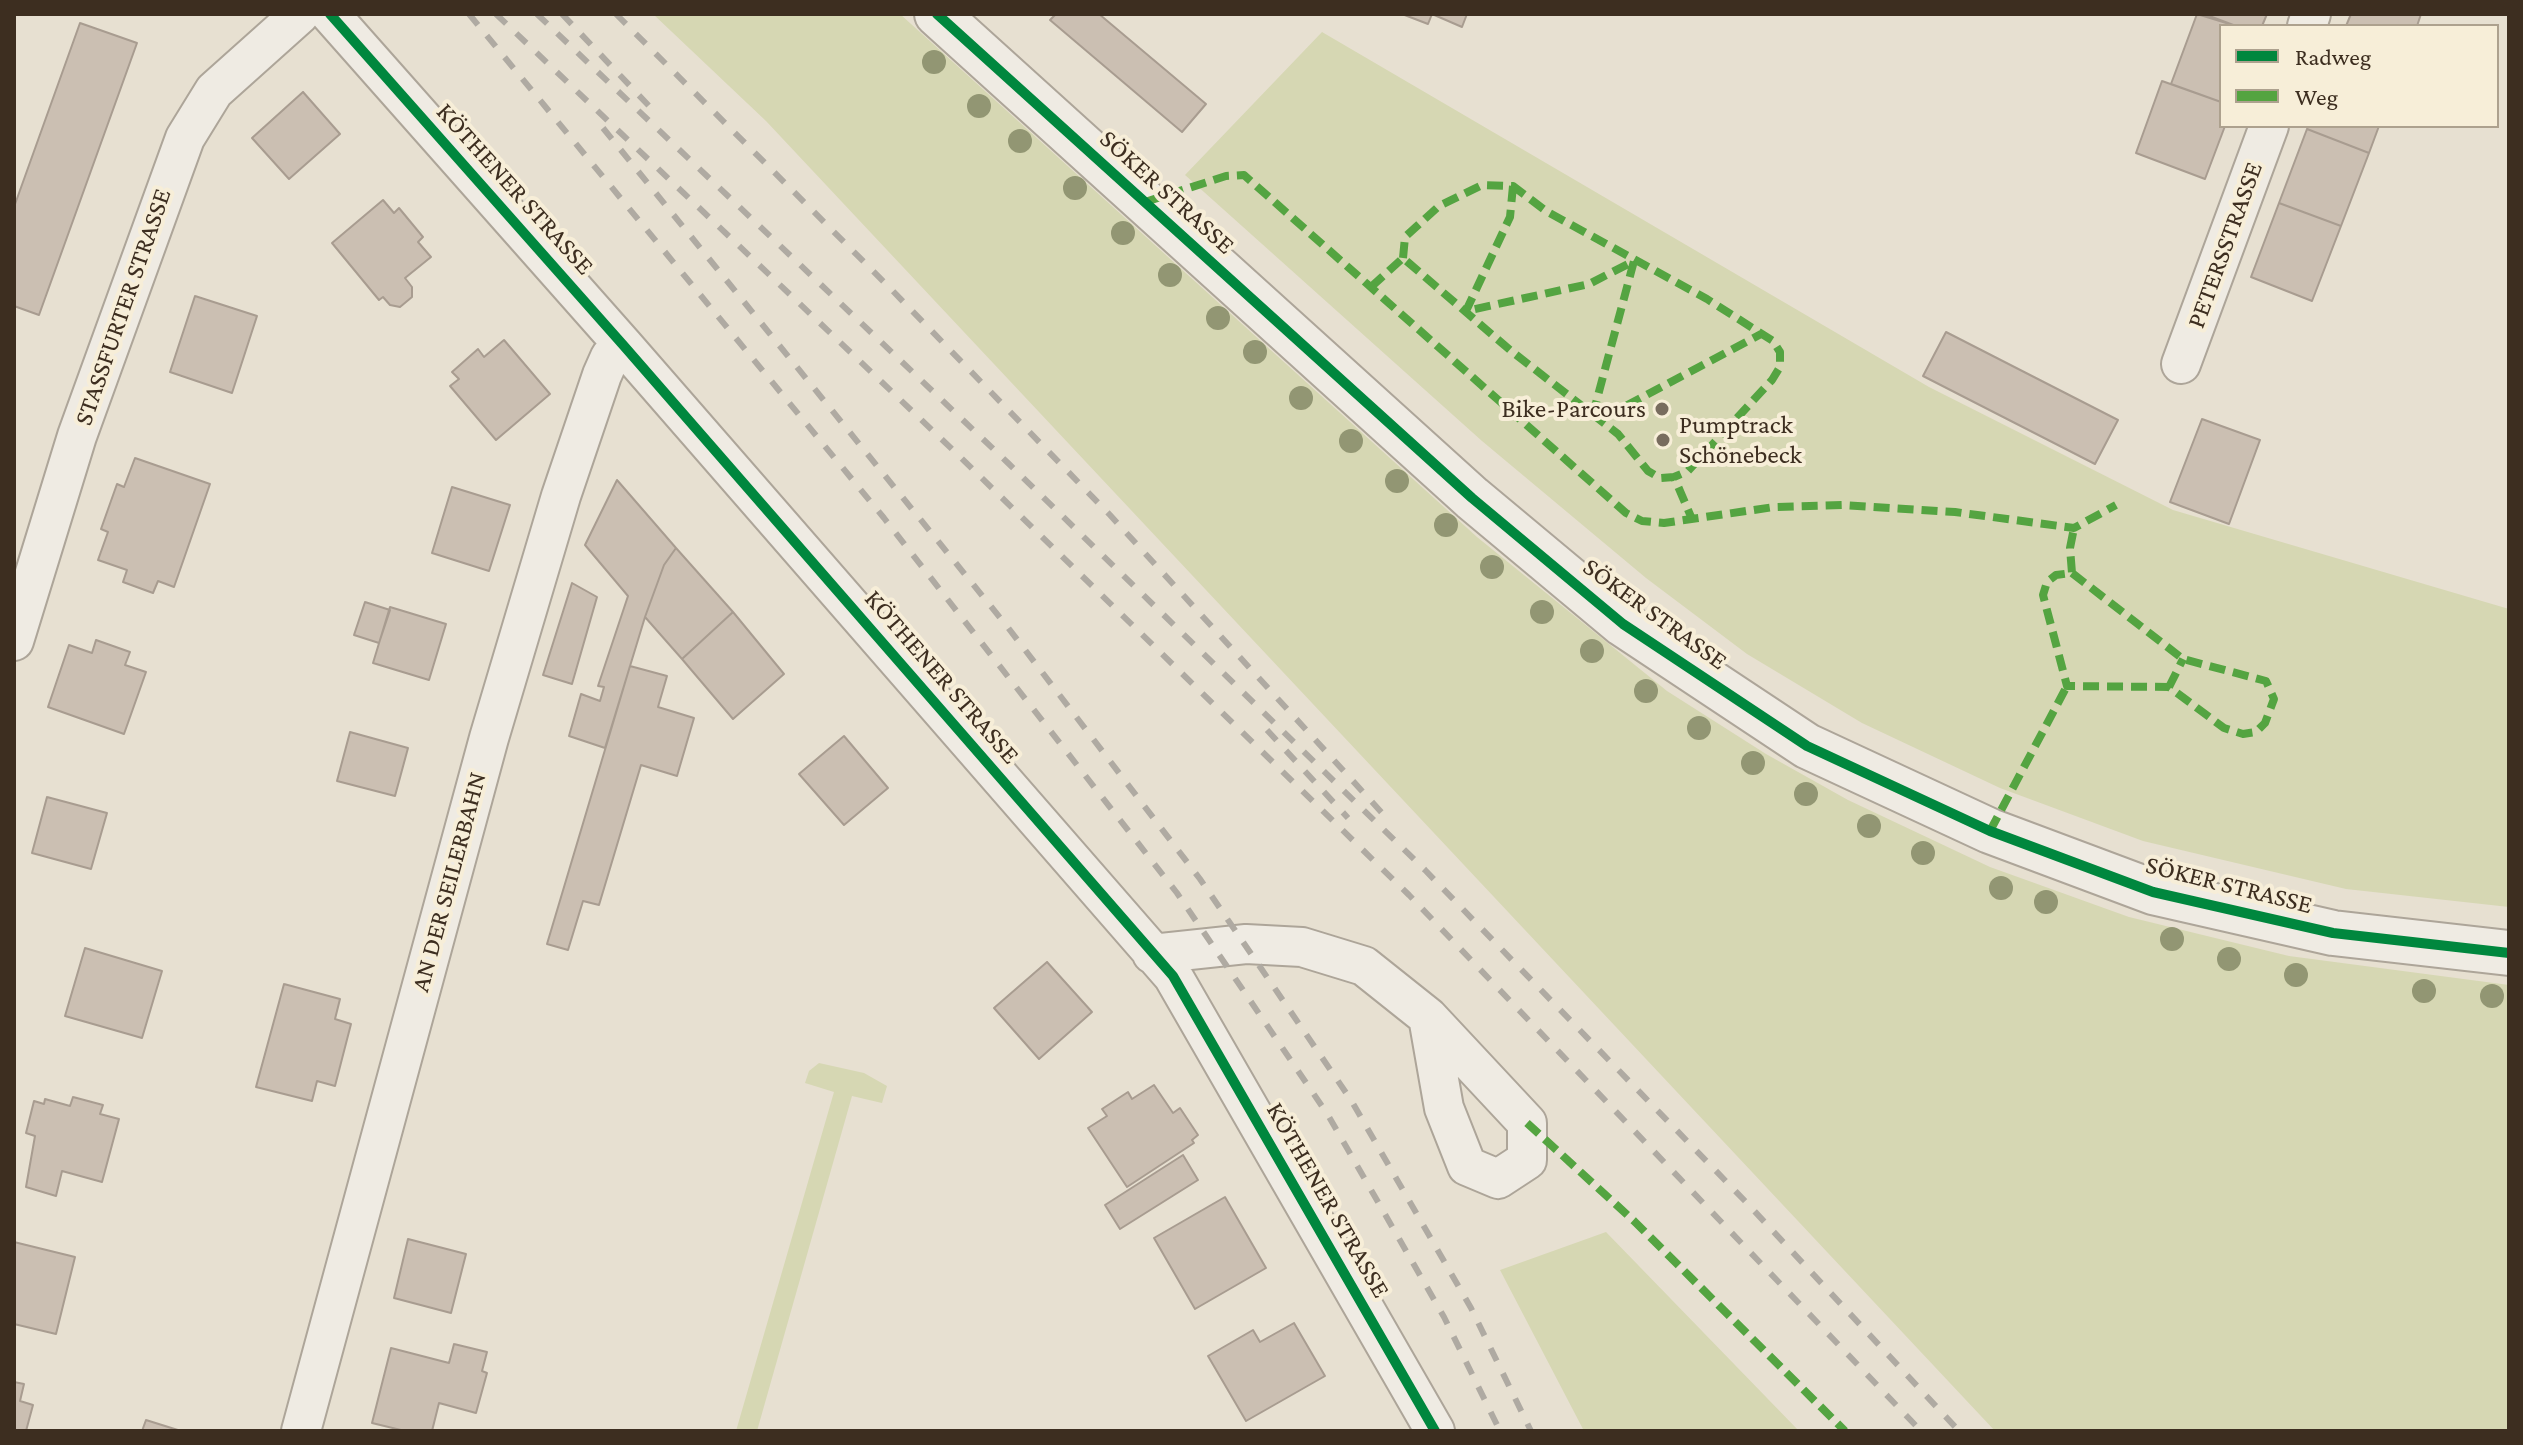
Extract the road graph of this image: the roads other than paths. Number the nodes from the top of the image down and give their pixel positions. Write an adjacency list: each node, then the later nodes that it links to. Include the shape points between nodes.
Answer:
1 (300, 14): 7 (street, STASSFURTER STRASSE, via 214,91 185,138 77,436)
2 (330, 14): 5 (street, KÖTHENER STRASSE)
3 (937, 14): 8 (street, SÖKER STRASSE, via 1484,507 1623,624 1807,746 1990,831 2153,892 2333,933)
4 (2268, 128): 6 (street, PETERSSTRASSE)
5 (624, 346): 9 (street, KÖTHENER STRASSE); 11 (street, AN DER SEILERBAHN, via 610,357 602,375 493,723)
6 (2181, 364)
7 (14, 641)
8 (2509, 953)
9 (1152, 954): 10 (street, via 1246,944 1302,947 1364,966); 12 (street, KÖTHENER STRASSE, via 1173,976)
10 (1428, 1017)
11 (301, 1431)
12 (1435, 1431)

